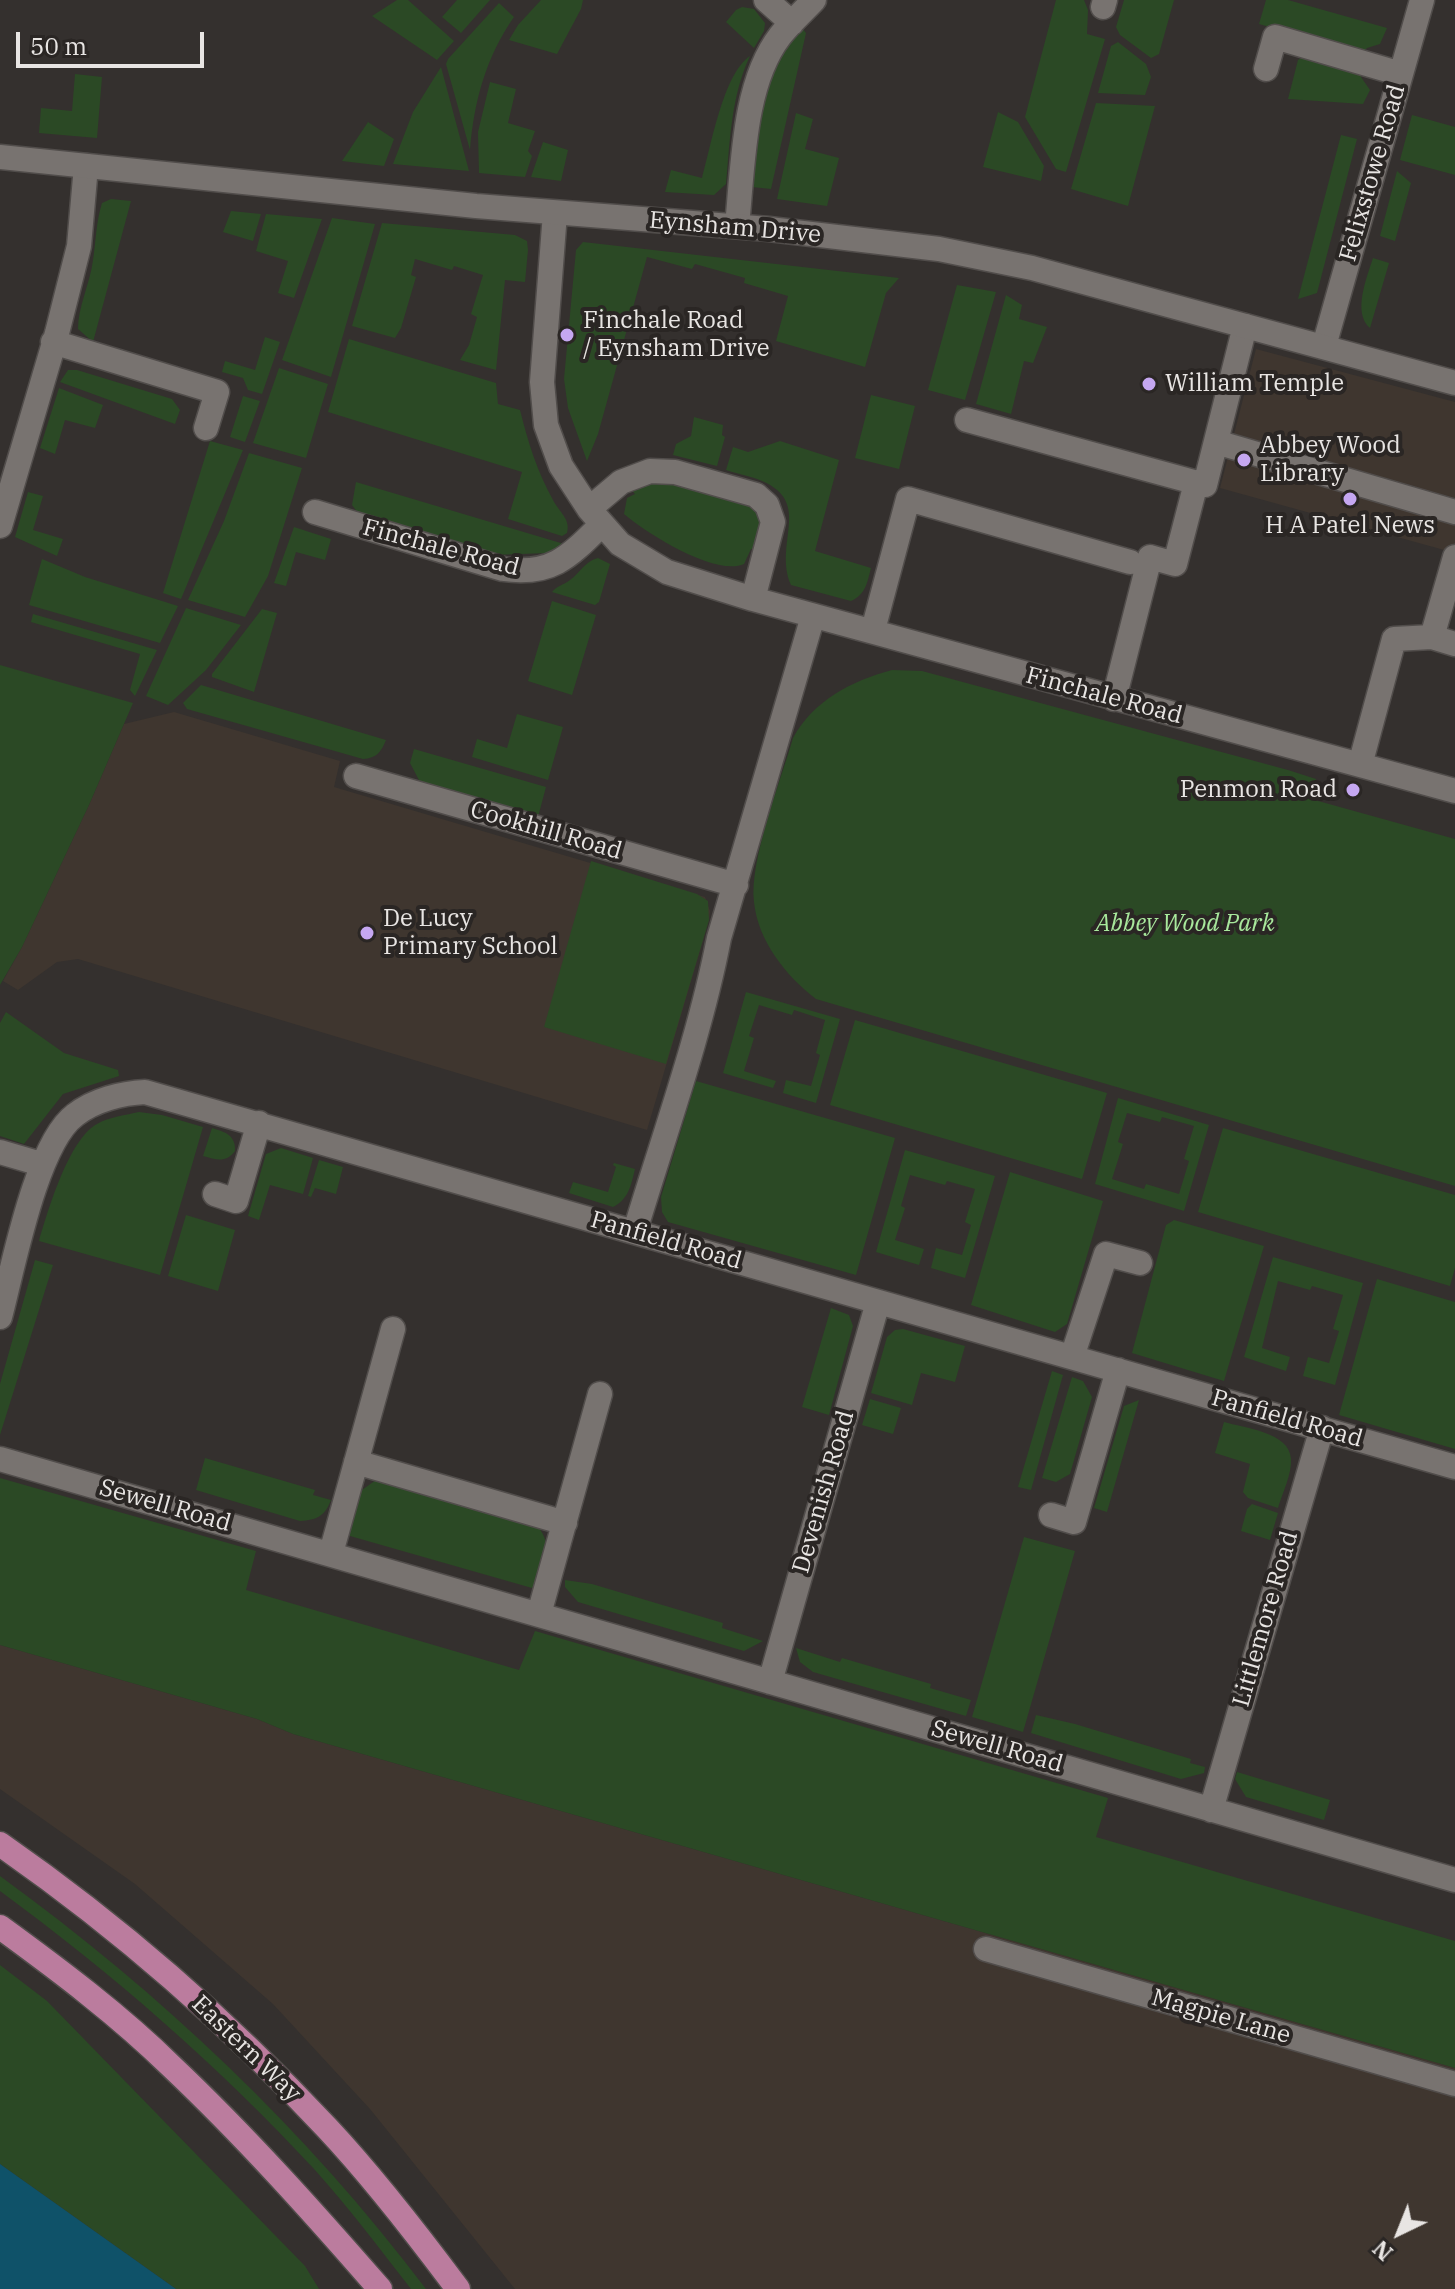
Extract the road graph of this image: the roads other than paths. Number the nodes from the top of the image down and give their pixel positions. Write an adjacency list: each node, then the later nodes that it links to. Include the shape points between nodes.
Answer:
1 (766, 0): 4 (street)
2 (814, 0): 4 (street)
3 (1422, 0): 6 (street, Felixstowe Road)
4 (792, 23): 10 (street, via 764,63 752,101)
5 (1266, 69): 6 (street, via 1275,37)
6 (1401, 74): 13 (street, Felixstowe Road)
7 (0, 157): 8 (street, Eynsham Drive)
8 (86, 166): 9 (street, Eynsham Drive); 12 (street, via 79,246)
9 (555, 213): 10 (street, Eynsham Drive); 22 (street, Finchale Road, via 542,382 546,425 561,466)
10 (737, 226): 11 (street, Eynsham Drive, via 961,253)
11 (1245, 326): 13 (street, Eynsham Drive); 17 (street)
12 (53, 342): 16 (street, via 217,392); 18 (street)
13 (1324, 346): 14 (street, Eynsham Drive)
14 (1455, 383)
15 (967, 420): 19 (street)
16 (206, 428)
17 (1216, 442): 19 (street, via 1205,485); 21 (street)
18 (6, 483): 23 (street)
19 (1196, 483): 30 (street, via 1175,564 1150,557)
20 (315, 512): 22 (street, Finchale Road, via 520,572 564,560)
21 (1455, 512)
22 (595, 517): 26 (street, Finchale Road, via 620,544 667,572); 26 (street, Finchale Road, via 621,482 650,471 675,472 756,495 773,522)
23 (0, 526)
24 (1130, 562): 28 (street, via 908,499)
25 (1453, 570): 29 (street)
26 (753, 599): 27 (street, Finchale Road)
27 (813, 616): 28 (street, Finchale Road); 34 (street)
28 (873, 630): 30 (street, Finchale Road)
29 (1444, 640): 31 (street, via 1394,639)
30 (1114, 699): 31 (street, Finchale Road)
31 (1360, 765): 33 (street, Finchale Road)
32 (356, 776): 34 (street, Cookhill Road)
33 (1455, 791)
34 (736, 885): 39 (street)
35 (259, 1123): 37 (street, Panfield Road, via 145,1092 119,1095 75,1114); 38 (street, via 236,1201); 39 (street, Panfield Road)
36 (0, 1152): 37 (street)
37 (41, 1164): 42 (street, Panfield Road)
38 (215, 1194)
39 (635, 1231): 41 (street, Panfield Road)
40 (1140, 1263): 44 (street, via 1106,1254)
41 (878, 1302): 44 (street, Panfield Road); 55 (street, Devenish Road)
42 (0, 1317)
43 (393, 1329): 49 (street)
44 (1072, 1357): 45 (street, Panfield Road)
45 (1118, 1370): 47 (street, Panfield Road); 51 (street, via 1074,1522)
46 (600, 1394): 52 (street)
47 (1322, 1428): 50 (street, Panfield Road); 56 (street, Littlemore Road)
48 (0, 1459): 53 (street, Sewell Road)
49 (356, 1462): 52 (street); 53 (street)
50 (1455, 1467)
51 (1051, 1515)
52 (565, 1523): 54 (street)
53 (331, 1553): 54 (street, Sewell Road)
54 (539, 1614): 55 (street, Sewell Road)
55 (770, 1682): 56 (street, Sewell Road)
56 (1211, 1810): 58 (street, Sewell Road)
57 (0, 1844): 63 (main road, Eastern Way, via 131,1942 264,2065 328,2129)
58 (1455, 1880)
59 (0, 1927): 62 (main road, via 169,2064 286,2181)
60 (986, 1949): 61 (street, Magpie Lane)
61 (1455, 2084)
62 (380, 2289)
63 (458, 2289)

